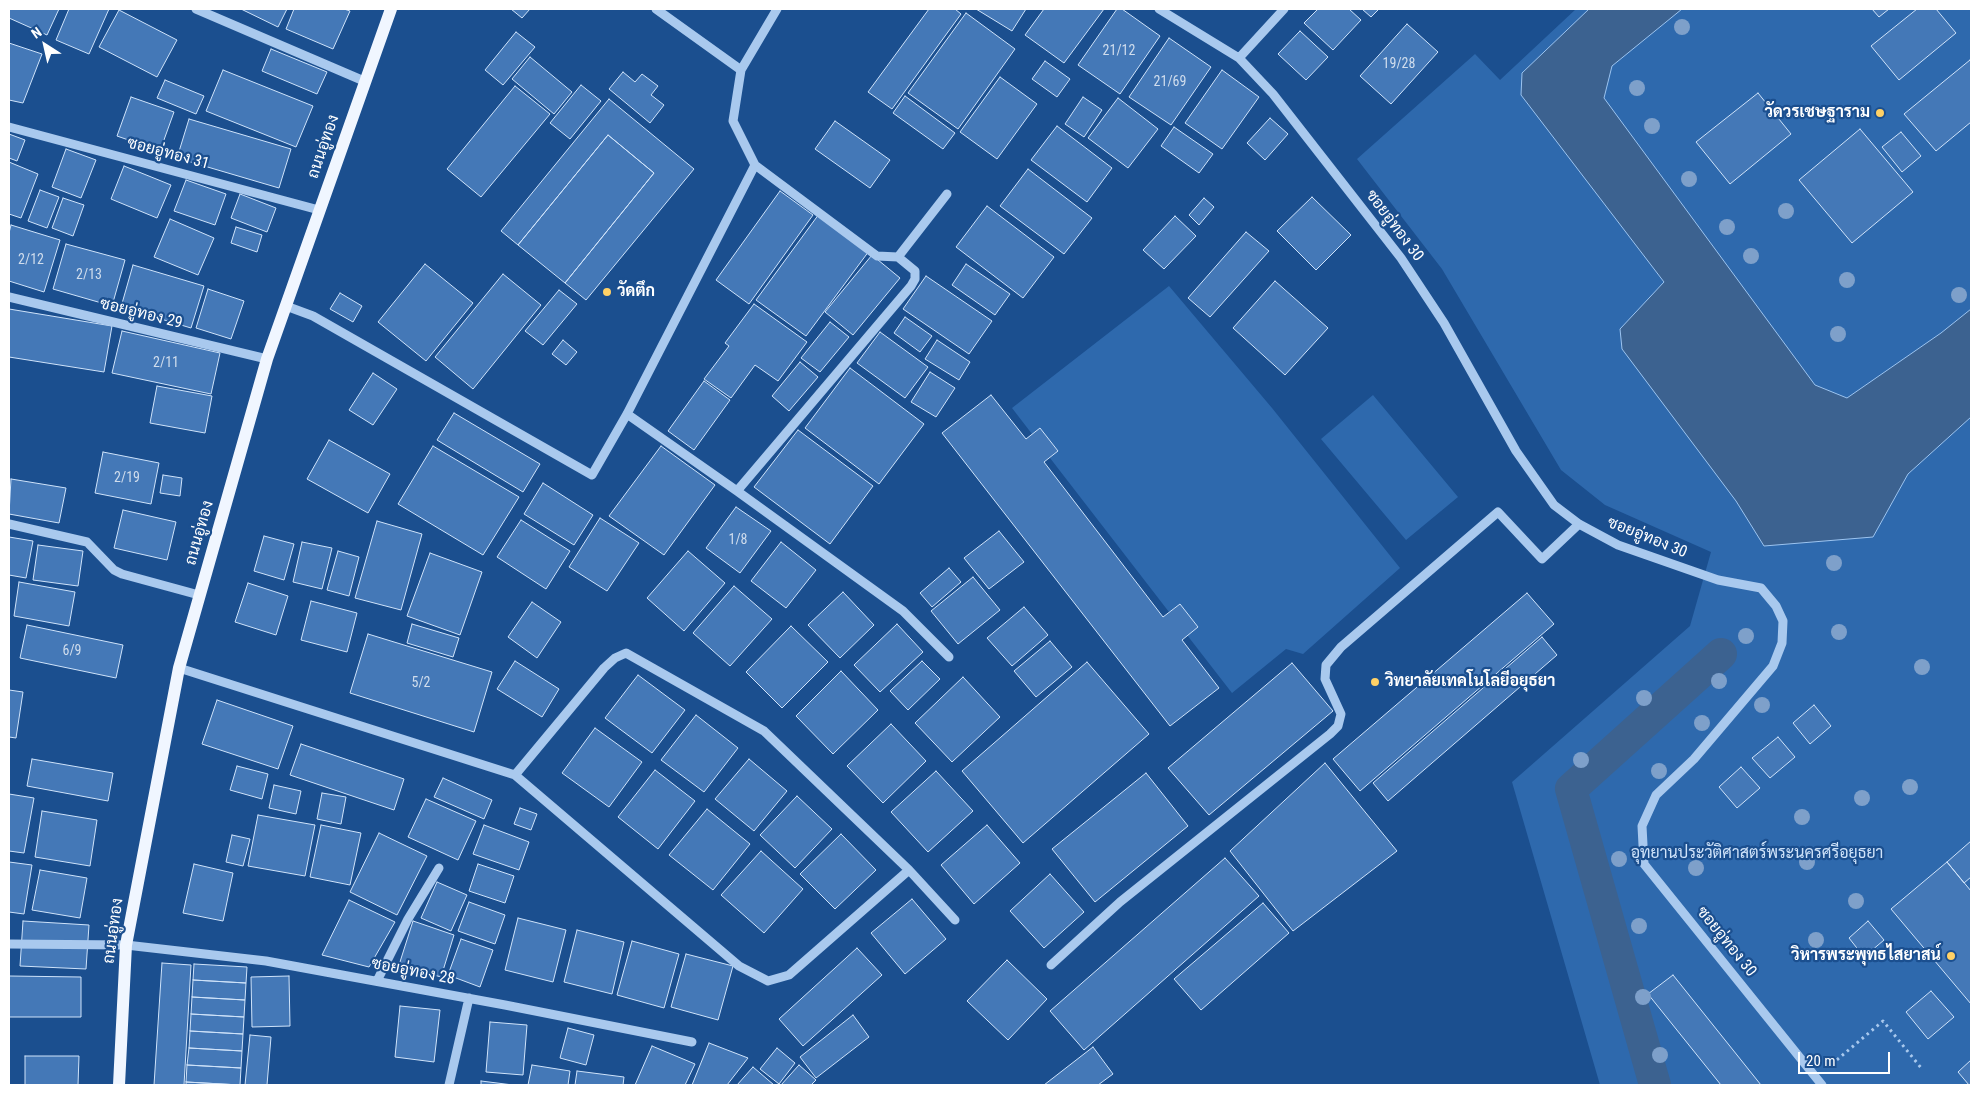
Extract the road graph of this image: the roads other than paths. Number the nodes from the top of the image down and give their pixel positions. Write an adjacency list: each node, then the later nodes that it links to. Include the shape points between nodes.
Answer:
1 (196, 9): 9 (street)
2 (656, 9): 8 (street)
3 (777, 9): 8 (street)
4 (1159, 9): 7 (street, ซอยอู่ทอง 30)
5 (1284, 9): 7 (street)
6 (387, 10): 9 (main road, ถนนอู่ทอง)
7 (1239, 58): 21 (street, ซอยอู่ทอง 30, via 1273,94 1401,258 1444,323 1516,452 1554,505)
8 (741, 70): 11 (street, via 733,121)
9 (364, 81): 13 (main road, ถนนอู่ทอง)
10 (9, 127): 13 (street, ซอยอู่ทอง 31)
11 (755, 165): 14 (street, via 877,256); 18 (street)
12 (947, 194): 14 (street)
13 (319, 210): 16 (main road, ถนนอู่ทอง)
14 (898, 257): 19 (street, via 915,271 911,286)
15 (9, 297): 17 (street, ซอยอู่ทอง 29)
16 (286, 306): 17 (main road, ถนนอู่ทอง); 18 (street, via 313,316 592,474)
17 (267, 359): 22 (main road, ถนนอู่ทอง)
18 (627, 414): 19 (street)
19 (737, 491): 23 (street, via 903,611)
20 (9, 524): 22 (street, via 87,542 122,574)
21 (1578, 524): 31 (street, via 1542,559 1498,512 1341,646 1326,665 1325,679 1341,714 1338,726 1120,902); 35 (street, ซอยอู่ทอง 30, via 1618,545 1691,571 1760,588 1776,606 1783,621 1782,643 1773,666 1694,759 1656,795 1642,826 1644,864)
22 (199, 595): 24 (main road, ถนนอู่ทอง)
23 (949, 657)
24 (179, 668): 25 (street); 30 (main road, ถนนอู่ทอง)
25 (516, 775): 27 (street, via 739,966 768,981 789,975); 27 (street, via 604,668 615,658 626,654 764,731)
26 (440, 868): 32 (street, via 408,919)
27 (909, 870): 28 (street)
28 (955, 920)
29 (9, 944): 30 (street, ซอยอู่ทอง 28)
30 (126, 945): 32 (street, ซอยอู่ทอง 28, via 266,960); 36 (main road, ถนนอู่ทอง)
31 (1050, 965)
32 (377, 981): 33 (street, ซอยอู่ทอง 28)
33 (469, 998): 34 (street, ซอยอู่ทอง 28); 37 (street)
34 (692, 1042)
35 (1819, 1082)
36 (119, 1085)
37 (449, 1085)

